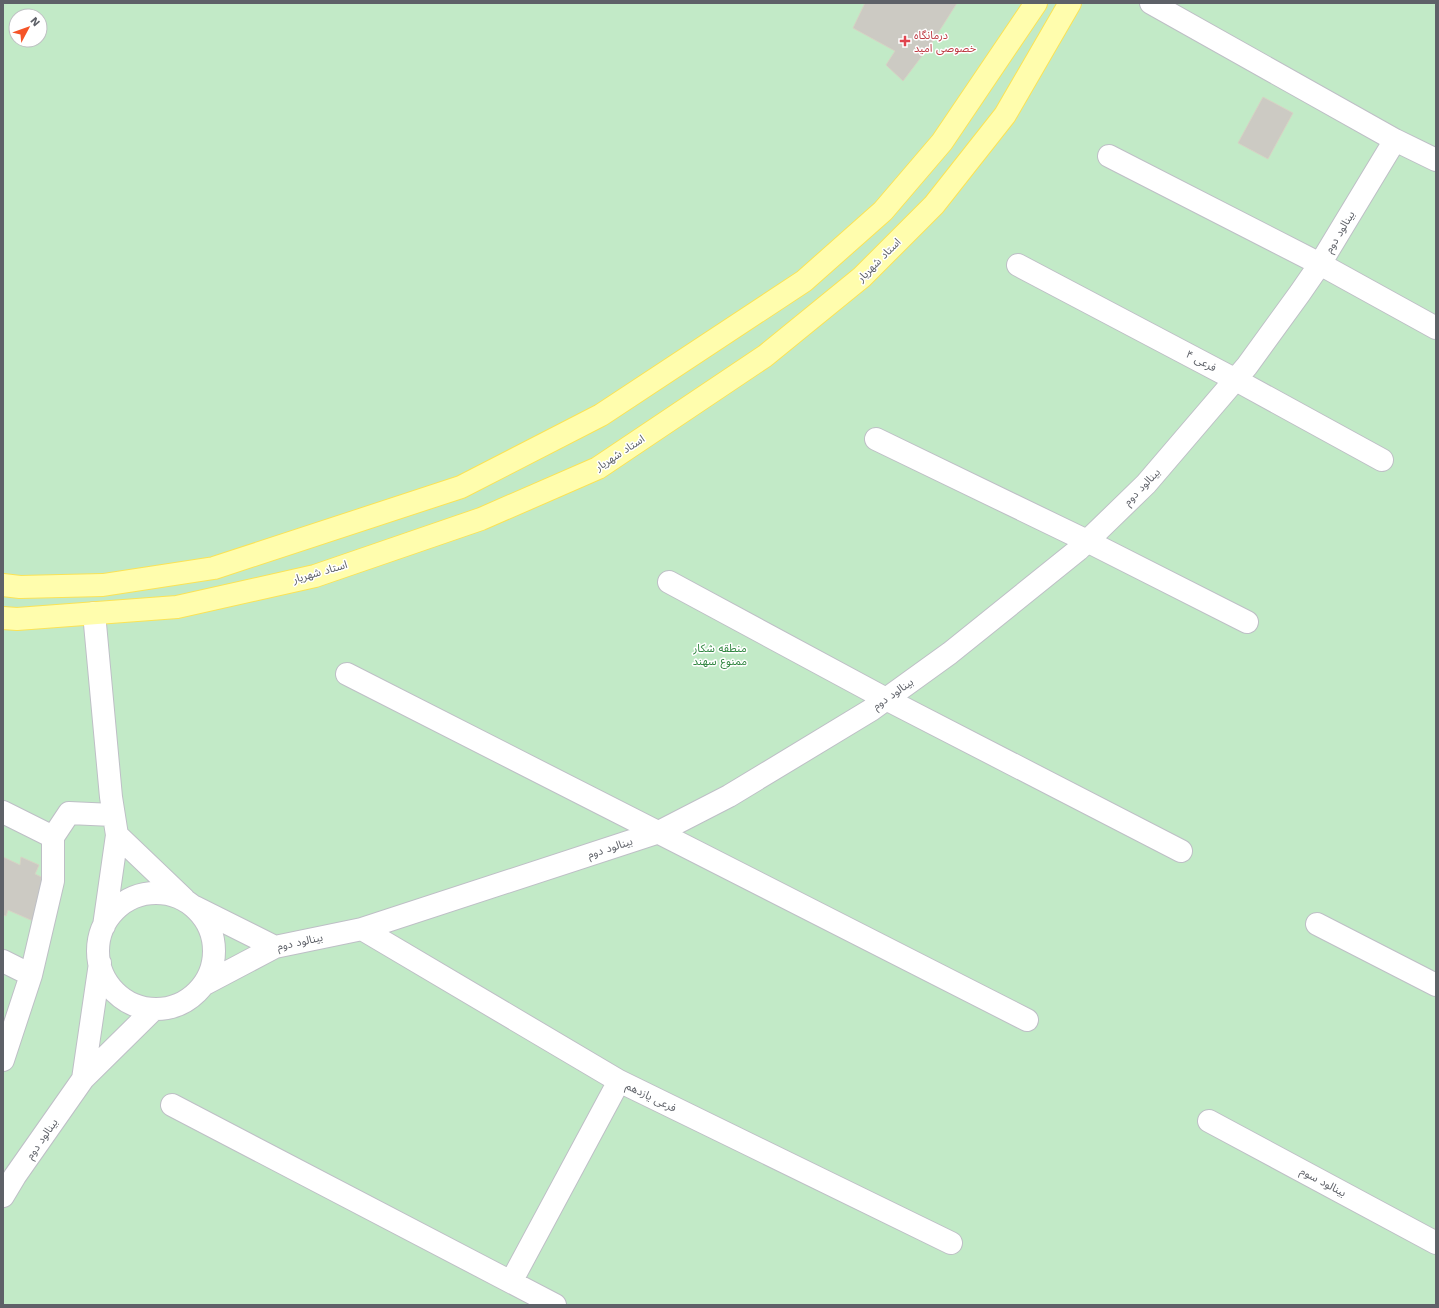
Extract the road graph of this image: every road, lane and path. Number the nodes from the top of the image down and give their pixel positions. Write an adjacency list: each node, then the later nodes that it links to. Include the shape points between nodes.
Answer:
1 (1036, 3): 15 (main road, via 942,142 883,211 804,281 602,415 461,487 214,568 103,585)
2 (1070, 3): 16 (main road, استاد شهریار, via 1005,115 934,205 862,277 765,356 598,468 481,519 315,576 177,607)
3 (1151, 3): 4 (street)
4 (1395, 140): 6 (street); 7 (street, بینالود دوم)
5 (1109, 156): 7 (street)
6 (1436, 160)
7 (1320, 264): 9 (street); 10 (street, بینالود دوم)
8 (1018, 265): 10 (street, فرعی ۴)
9 (1436, 328)
10 (1236, 380): 12 (street, فرعی ۴); 13 (street, بینالود دوم, via 1146,484)
11 (876, 439): 13 (street)
12 (1382, 460)
13 (1087, 541): 18 (street); 20 (street, بینالود دوم, via 950,653)
14 (669, 582): 20 (street)
15 (3, 585)
16 (94, 613): 17 (main road, استاد شهریار); 22 (street)
17 (3, 618)
18 (1247, 622)
19 (347, 674): 23 (street)
20 (886, 699): 23 (street, بینالود دوم, via 729,796); 25 (street)
21 (3, 812): 24 (street)
22 (115, 825): 24 (street, via 69,813); 26 (street); 28 (street)
23 (659, 832): 29 (street, بینالود دوم); 37 (street)
24 (53, 837): 33 (street, via 53,881)
25 (1181, 851)
26 (188, 903): 28 (street, via 168,894 148,893 130,899 114,910); 30 (street); 34 (street, via 201,913 210,931 214,950 211,969)
27 (1317, 924): 35 (street)
28 (104, 926): 32 (street, via 98,945)
29 (362, 929): 30 (street, بینالود دوم); 40 (street, فرعی یازدهم)
30 (275, 947): 34 (street, بینالود دوم)
31 (3, 961): 33 (street)
32 (100, 963): 36 (street, via 107,981 119,995 135,1005); 39 (street, بینالود دوم)
33 (31, 975): 38 (street)
34 (203, 985): 36 (street, via 184,1001)
35 (1436, 985)
36 (154, 1009): 39 (street)
37 (1027, 1020)
38 (3, 1060)
39 (83, 1079): 43 (street, بینالود دوم)
40 (619, 1082): 44 (street, فرعی یازدهم); 46 (street)
41 (172, 1105): 46 (street)
42 (1209, 1121): 45 (street, بینالود سوم)
43 (3, 1196)
44 (952, 1243)
45 (1436, 1243)
46 (511, 1282): 47 (street)
47 (555, 1305)

